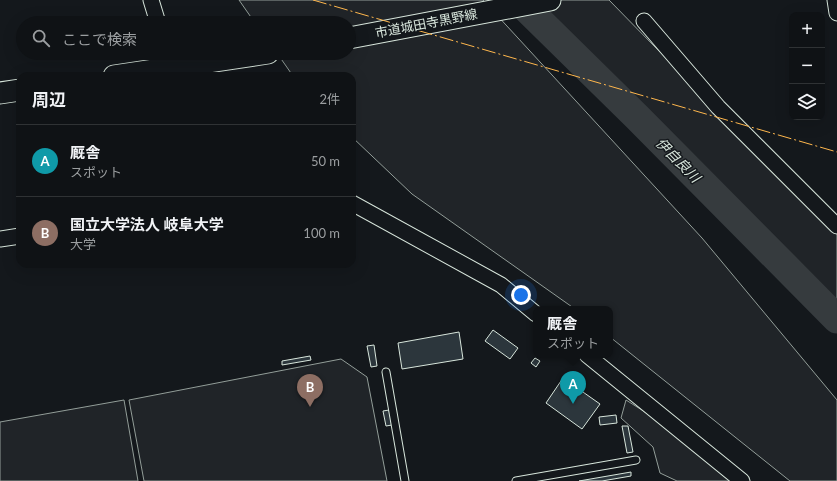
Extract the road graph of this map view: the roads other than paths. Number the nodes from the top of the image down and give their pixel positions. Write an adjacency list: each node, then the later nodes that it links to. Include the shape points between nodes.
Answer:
1 (151, 0): 5 (street)
2 (550, 0): 7 (street, 市道城田寺黒野線)
3 (835, 0): 4 (street)
4 (837, 13)
5 (156, 16)
6 (644, 21): 13 (street, via 718,107)
7 (356, 37)
8 (221, 60): 9 (street)
9 (141, 72)
10 (16, 91): 11 (street)
11 (0, 93)
12 (356, 205): 16 (street, via 501,285)
13 (837, 226)
14 (16, 237): 15 (street)
15 (0, 239)
16 (533, 312)
17 (590, 358): 22 (street)
18 (386, 372): 20 (lane)
19 (636, 460): 21 (lane)
20 (405, 481)
21 (516, 481)
22 (742, 481)

